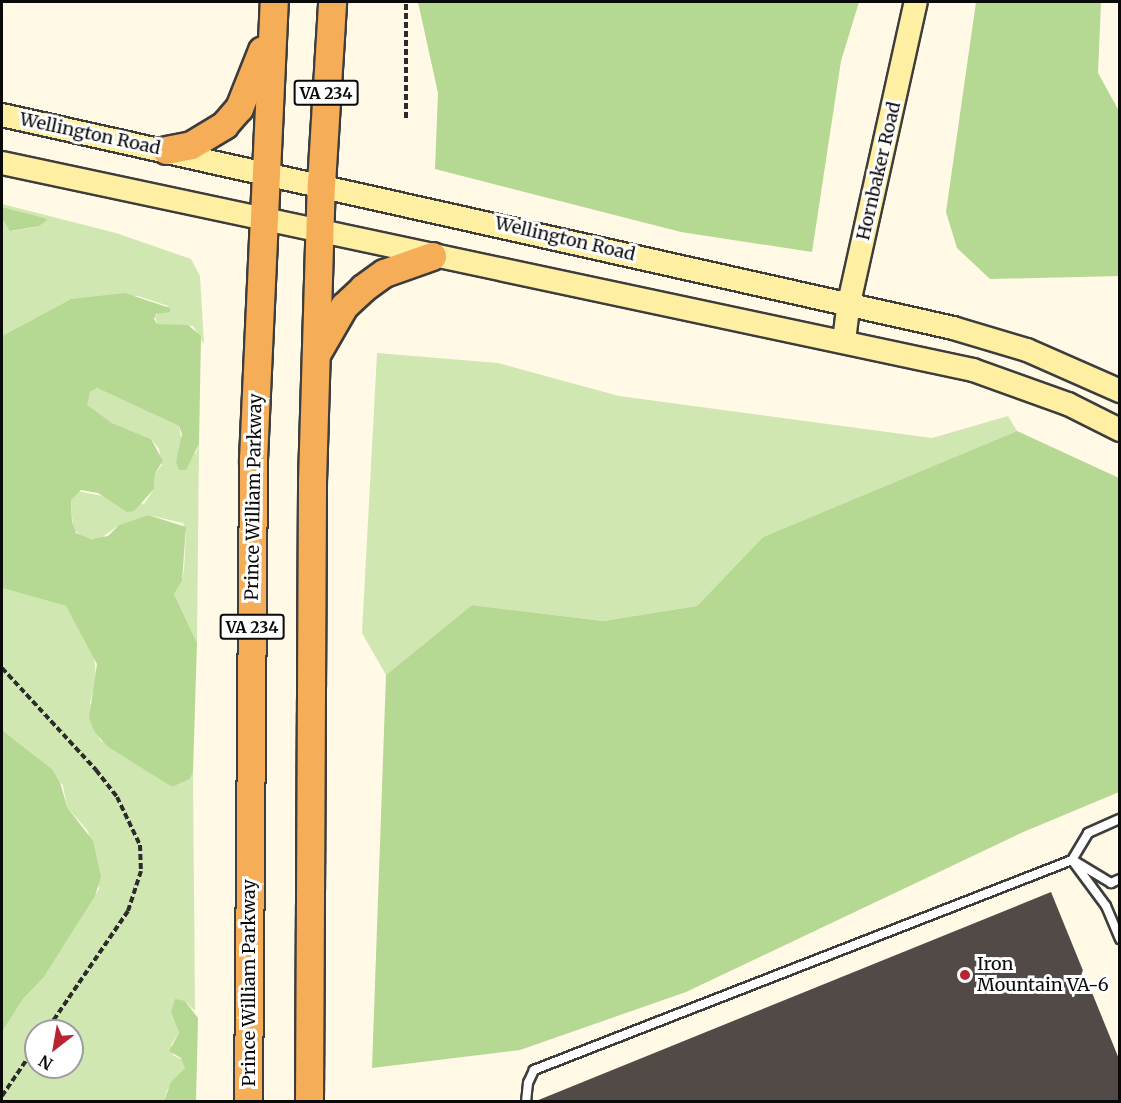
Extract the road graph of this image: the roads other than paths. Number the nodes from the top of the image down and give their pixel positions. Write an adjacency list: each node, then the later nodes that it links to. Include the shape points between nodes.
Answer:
1 (332, 2): 8 (highway, VA 234)
2 (916, 2): 12 (main road, Hornbaker Road)
3 (273, 10): 5 (highway, via 239,108 208,136 191,145); 7 (highway, Prince William Parkway / VA 234)
4 (2, 115): 5 (main road, Wellington Road)
5 (166, 150): 7 (main road, Wellington Road)
6 (2, 163): 9 (main road)
7 (266, 172): 8 (main road, Wellington Road); 9 (highway, Prince William Parkway / VA 234)
8 (321, 184): 10 (highway, VA 234); 12 (main road, Wellington Road)
9 (263, 222): 10 (main road); 21 (highway, Prince William Parkway / VA 234, via 253,459)
10 (319, 233): 11 (main road); 14 (highway, VA 234)
11 (432, 256): 13 (main road); 14 (highway, via 384,273 363,288 330,327)
12 (849, 303): 13 (main road, Hornbaker Road); 15 (main road, Wellington Road, via 1027,350)
13 (844, 341): 16 (main road, via 1025,386)
14 (315, 361): 22 (highway, VA 234)
15 (1119, 391)
16 (1119, 430)
17 (1119, 819): 18 (lane, via 1088,833)
18 (1072, 860): 19 (lane, via 1111,883); 20 (lane, via 1106,906); 23 (lane, via 534,1070)
19 (1119, 879)
20 (1119, 939)
21 (248, 1101)
22 (309, 1101)
23 (526, 1101)

